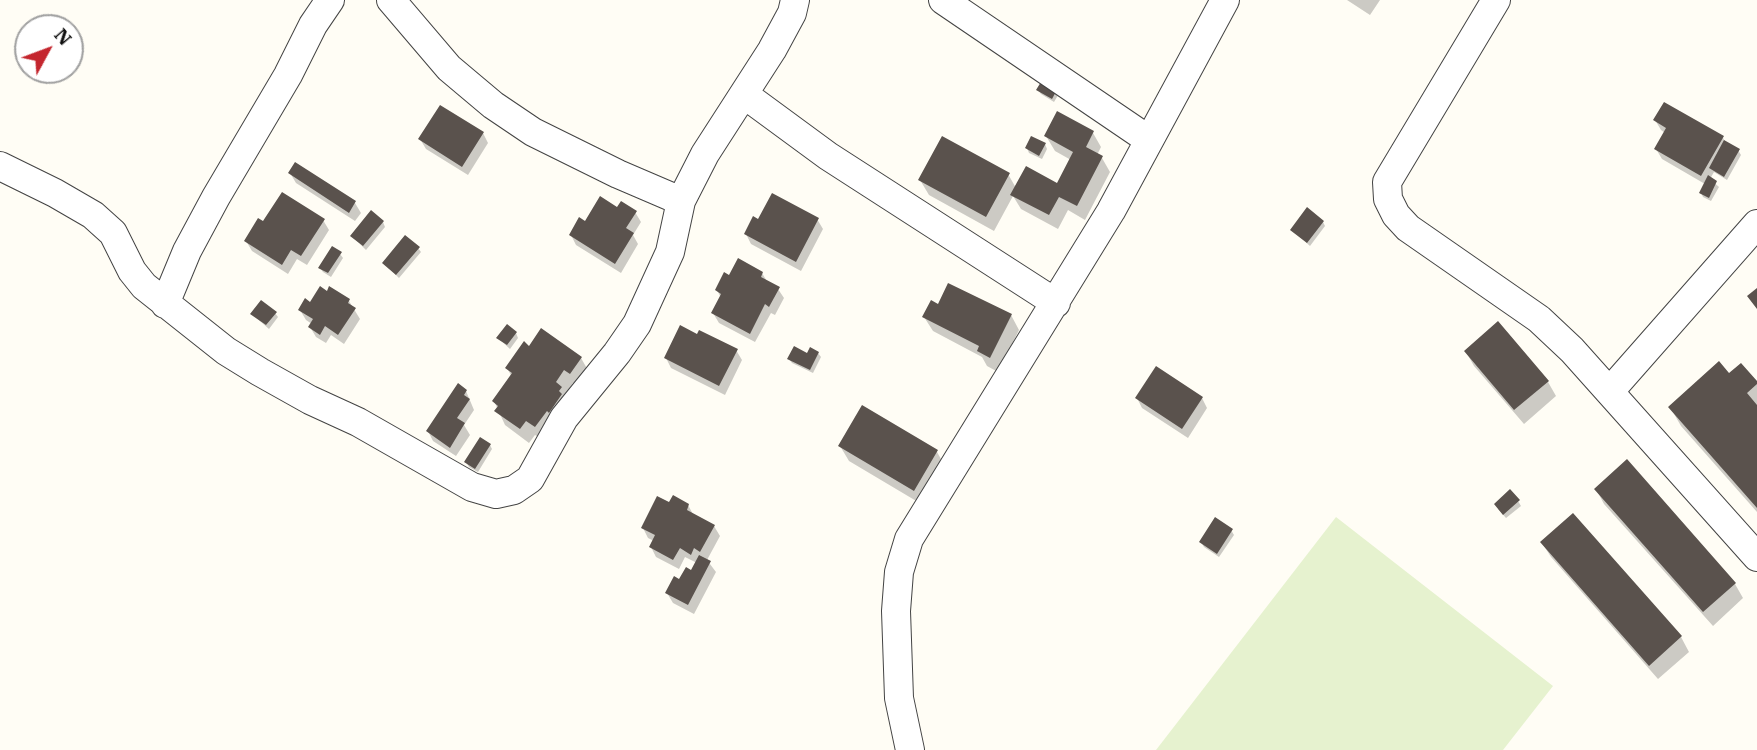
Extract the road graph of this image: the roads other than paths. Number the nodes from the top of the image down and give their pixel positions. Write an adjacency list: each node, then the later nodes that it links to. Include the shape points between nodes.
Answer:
1 (330, 0): 13 (street, via 215,197)
2 (391, 0): 10 (street, via 449,68 493,105 533,132)
3 (795, 0): 7 (street)
4 (943, 0): 8 (street)
5 (1225, 0): 8 (street)
6 (1496, 0): 14 (street, via 1387,181 1388,198 1408,228 1539,319)
7 (745, 94): 10 (street, via 705,153); 12 (street, via 828,156)
8 (1149, 140): 12 (street)
9 (0, 166): 13 (street, via 93,215 113,233 144,286)
10 (681, 201): 13 (street, via 670,252 637,324 564,418 530,479 514,490 496,494 472,487 260,372)
11 (1757, 224): 14 (street)
12 (1056, 303): 16 (street, via 909,540 899,572 896,611 900,698)
13 (165, 304)
14 (1610, 391): 15 (street)
15 (1757, 557)
16 (911, 750)

